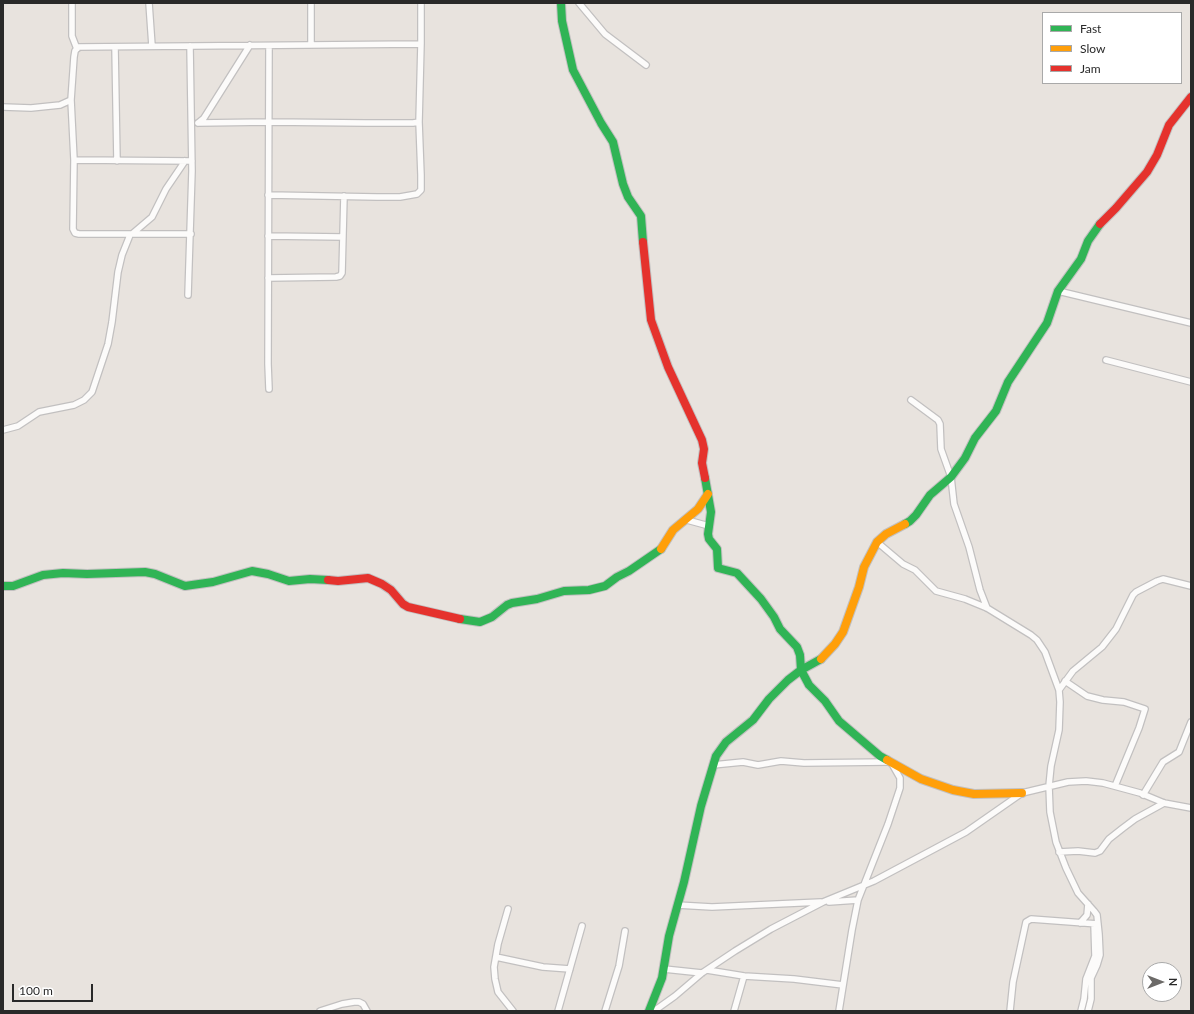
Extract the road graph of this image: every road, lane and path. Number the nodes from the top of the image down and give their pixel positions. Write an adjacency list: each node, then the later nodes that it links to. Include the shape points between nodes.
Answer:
1 (72, 3): 14 (street, via 72,36)
2 (149, 3): 10 (street)
3 (311, 3): 9 (street)
4 (420, 3): 7 (street)
5 (562, 3): 43 (street, via 562,21 573,70 616,147 623,184 628,197 641,216 650,320 668,367 702,440 702,463)
6 (579, 3): 15 (street, via 605,34)
7 (422, 44): 9 (street); 20 (street)
8 (250, 45): 11 (street); 12 (street); 22 (street, via 204,118)
9 (311, 45): 12 (street)
10 (152, 46): 11 (street); 13 (street)
11 (190, 46): 21 (street)
12 (269, 46): 19 (street)
13 (115, 47): 14 (street); 24 (street)
14 (77, 49): 17 (street, via 74,57)
15 (646, 65)
16 (1191, 97): 34 (street, via 1169,125 1147,172 1100,223 1088,241 1081,259)
17 (71, 100): 18 (street, via 60,105 31,108); 23 (street)
18 (3, 107)
19 (269, 122): 20 (street); 22 (street); 27 (street)
20 (419, 122): 28 (street, via 421,175 420,190 417,194 400,197)
21 (192, 123): 22 (street); 26 (street)
22 (198, 123)
23 (74, 160): 24 (street); 30 (street, via 75,233)
24 (117, 161): 25 (street)
25 (185, 161): 26 (street); 30 (street, via 152,216)
26 (192, 161): 29 (street)
27 (268, 195): 28 (street); 31 (street)
28 (344, 196): 32 (street)
29 (191, 234): 30 (street); 35 (street)
30 (131, 235): 41 (street, via 118,272 109,340 92,392 74,405 39,412 18,426)
31 (268, 236): 32 (street); 33 (street)
32 (343, 237): 33 (street, via 340,276)
33 (268, 278): 39 (street)
34 (1058, 291): 36 (street); 42 (street, via 1043,330 1008,382 996,410)
35 (188, 295)
36 (1191, 323)
37 (1106, 360): 38 (street)
38 (1191, 382)
39 (269, 389)
40 (912, 400): 42 (street, via 938,420 941,449)
41 (3, 430)
42 (951, 477): 46 (street, via 930,495 910,521); 49 (street, via 954,504)
43 (708, 494): 44 (street, via 701,506); 45 (street, via 711,515)
44 (686, 520): 45 (street); 47 (street, via 674,530 662,549 605,586 560,592 512,603 480,622 408,607 382,584 368,578 289,581 252,571 213,582 185,586 145,572 63,573 43,575 13,586)
45 (709, 526): 50 (street, via 708,537 718,549 718,568 737,573 761,599 780,629 797,647)
46 (877, 542): 49 (street, via 903,564 915,570 936,591); 50 (street, via 864,567 843,632 826,654)
47 (3, 586)
48 (1191, 586): 51 (street, via 1163,579 1136,592 1121,621 1102,647)
49 (987, 608): 52 (street, via 1036,640 1045,652)
50 (801, 670): 54 (street, via 809,685 825,701 839,721); 55 (street, via 769,699 746,727 726,742)
51 (1064, 681): 52 (street); 57 (street, via 1087,696 1124,702 1145,709)
52 (1059, 690): 56 (street, via 1059,730)
53 (1191, 722): 59 (street, via 1179,752 1163,762)
54 (890, 762): 55 (street, via 781,761); 58 (street, via 921,778 962,792); 63 (street, via 900,778 900,788)
55 (712, 766): 67 (street)
56 (1049, 786): 57 (street, via 1078,780); 58 (street); 62 (street, via 1050,812)
57 (1115, 786): 59 (street)
58 (1022, 793): 63 (street, via 961,834)
59 (1143, 795): 60 (street)
60 (1164, 803): 61 (street); 62 (street, via 1129,823 1109,839 1100,851)
61 (1191, 808)
62 (1059, 852): 66 (street, via 1071,881)
63 (864, 885): 64 (street); 65 (street)
64 (858, 900): 65 (street); 78 (street)
65 (823, 902): 67 (street, via 712,907); 76 (street, via 771,929)
66 (1088, 904): 69 (street, via 1087,915); 70 (street, via 1094,911)
67 (677, 905): 75 (street)
68 (508, 909): 73 (street)
69 (1080, 923): 70 (street); 89 (street, via 1031,919 1026,922 1013,982)
70 (1096, 924): 90 (street, via 1095,956 1086,979); 91 (street, via 1100,955 1091,978)
71 (582, 926): 74 (street)
72 (625, 931): 84 (street, via 619,966)
73 (496, 957): 74 (street, via 543,967); 82 (street, via 494,967 498,992)
74 (570, 969): 83 (street)
75 (664, 969): 76 (street); 85 (street)
76 (704, 972): 77 (street); 86 (street)
77 (744, 976): 78 (street); 87 (street)
78 (843, 985): 88 (street)
79 (328, 1010): 80 (street); 81 (street, via 342,1004 359,1002 364,1004)
80 (320, 1011)
81 (367, 1011)
82 (513, 1011)
83 (558, 1011)
84 (605, 1011)
85 (649, 1011)
86 (654, 1011)
87 (734, 1011)
88 (839, 1011)
89 (1010, 1011)
90 (1081, 1011)
91 (1088, 1011)

